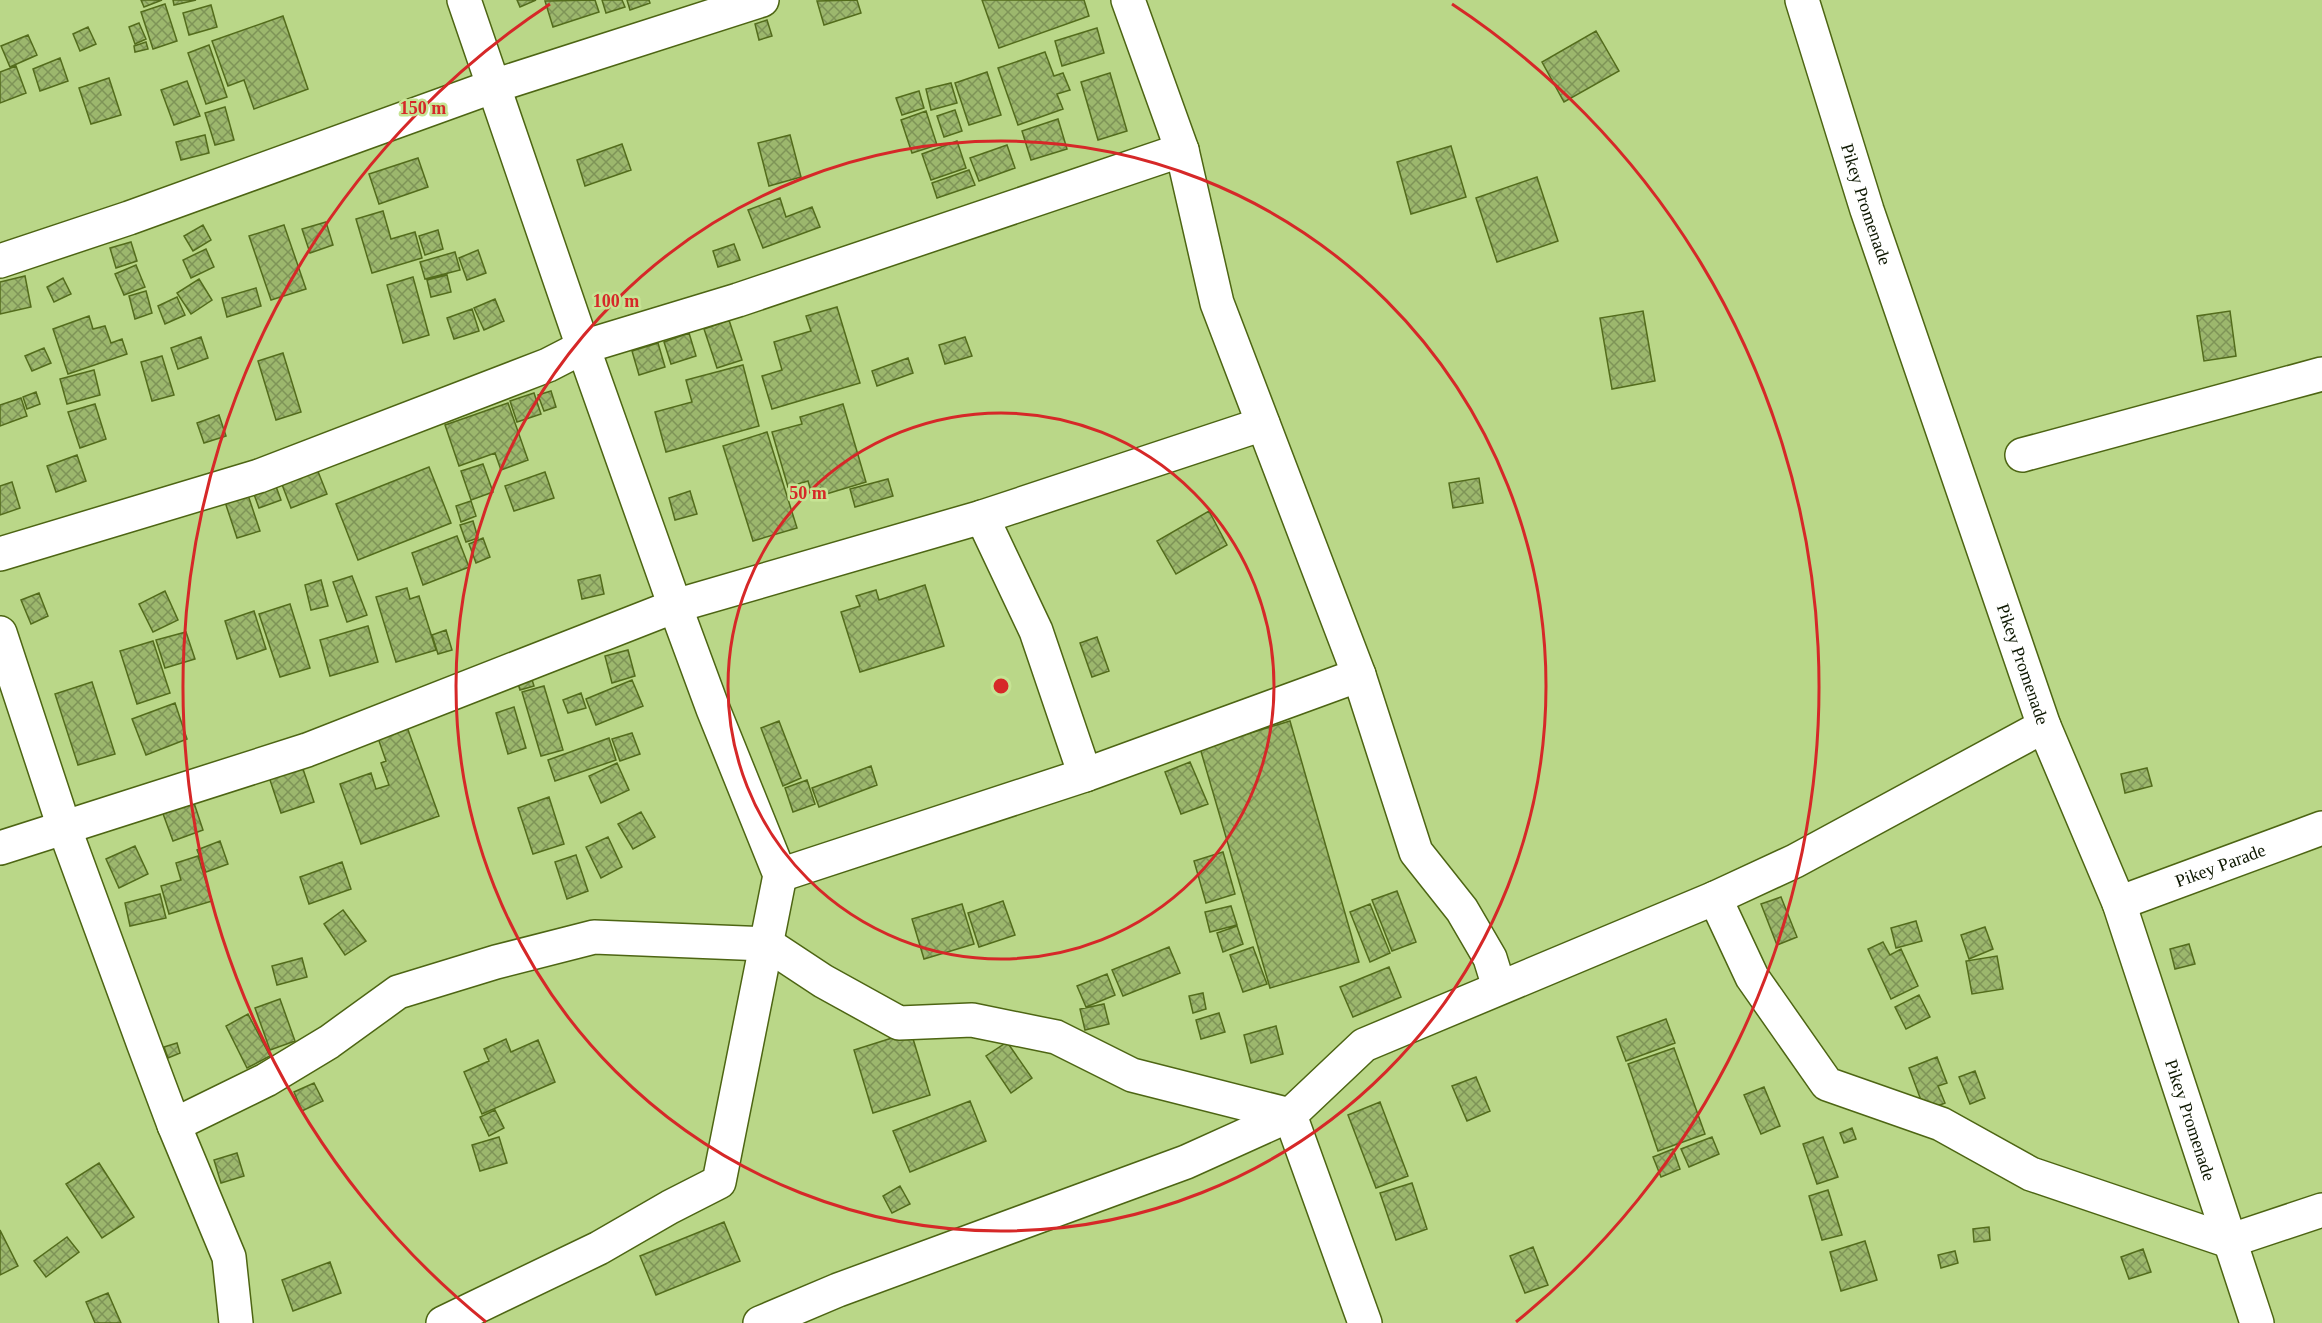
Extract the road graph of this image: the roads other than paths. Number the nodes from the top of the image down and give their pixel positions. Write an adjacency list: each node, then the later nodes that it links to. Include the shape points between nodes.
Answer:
1 (464, 0): 5 (street)
2 (762, 0): 5 (street)
3 (1128, 0): 6 (street)
4 (1802, 0): 17 (street, Pikey Promenade, via 1867,210)
5 (494, 86): 7 (street); 8 (street)
6 (1182, 150): 8 (street, via 738,300); 10 (street, via 1216,303)
7 (0, 261)
8 (583, 347): 13 (street, via 537,369 259,476); 14 (street)
9 (2322, 374): 11 (street)
10 (1263, 424): 12 (street); 16 (street)
11 (2022, 455)
12 (982, 517): 14 (street); 18 (street, via 1036,631)
13 (0, 554)
14 (675, 606): 19 (street, via 307,750); 22 (street)
15 (0, 633): 19 (street)
16 (1359, 675): 18 (street); 26 (street, via 1416,852 1462,910 1490,958)
17 (2044, 726): 23 (street, via 1795,861); 24 (street, Pikey Promenade)
18 (1085, 775): 22 (street)
19 (64, 827): 21 (street); 28 (street)
20 (2322, 828): 24 (street, Pikey Parade)
21 (0, 848)
22 (780, 875): 25 (street)
23 (1715, 898): 26 (street); 30 (street, via 1752,977 1827,1084 1941,1124 2031,1174)
24 (2119, 903): 30 (street, Pikey Promenade)
25 (767, 944): 27 (street, via 899,1023 972,1020 1056,1037 1132,1075); 28 (street, via 594,937 496,962 398,992 329,1042 266,1080); 32 (street, via 719,1182 599,1248)
26 (1499, 987): 27 (street, via 1364,1045)
27 (1290, 1115): 33 (street, via 1186,1161 838,1290); 34 (street)
28 (174, 1125): 31 (street, via 229,1257)
29 (2322, 1210): 30 (street)
30 (2229, 1241): 35 (street, Pikey Promenade)
31 (236, 1323)
32 (443, 1323)
33 (760, 1323)
34 (1365, 1323)
35 (2257, 1323)

